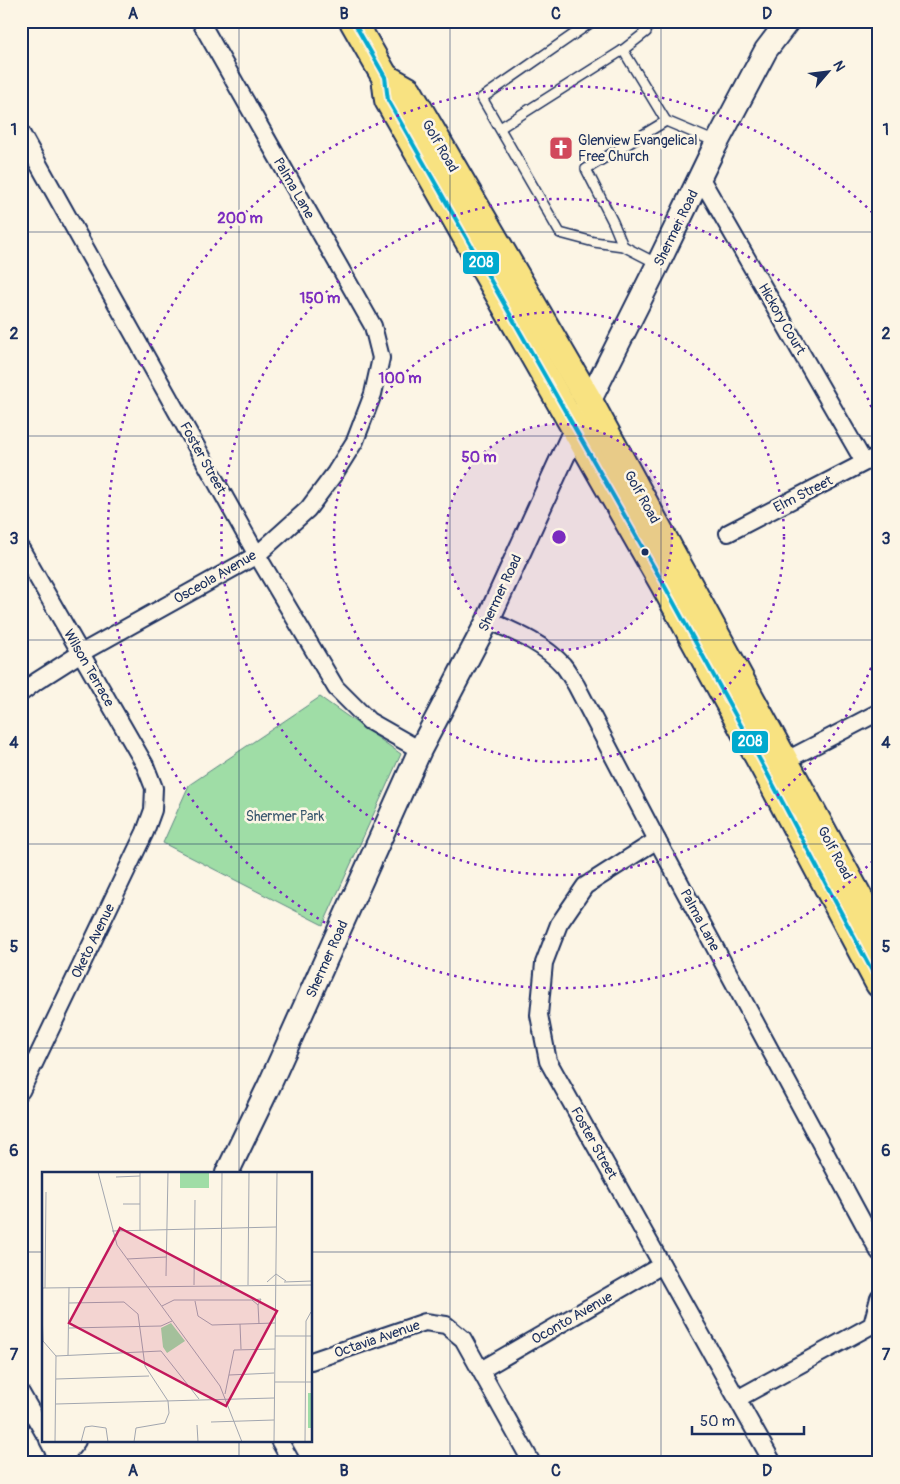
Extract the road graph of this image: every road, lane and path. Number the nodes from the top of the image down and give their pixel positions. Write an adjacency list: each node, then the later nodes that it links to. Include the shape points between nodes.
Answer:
1 (200, 21): 15 (street, Palma Lane, via 372,326)
2 (353, 21): 7 (main road, Golf Road)
3 (593, 21): 9 (lane, via 482,98)
4 (640, 21): 6 (lane, via 646,32)
5 (788, 21): 11 (main road, Shermer Road, via 766,50)
6 (623, 50): 8 (lane); 9 (lane)
7 (385, 77): 16 (main road, Golf Road, via 408,90); 17 (main road, Golf Road, via 388,100)
8 (666, 121): 11 (lane); 13 (lane, via 586,169)
9 (500, 128): 13 (lane, via 560,233)
10 (21, 133): 21 (street, Foster Street)
11 (717, 143): 12 (main road, Shermer Road)
12 (700, 177): 14 (main road, Shermer Road); 18 (street, Hickory Court)
13 (623, 246): 14 (lane)
14 (658, 264): 16 (main road, Shermer Road)
15 (381, 358): 21 (street, Osceola Avenue, via 355,441 335,474 308,509)
16 (589, 401): 17 (main road, Shermer Road); 27 (main road, Golf Road)
17 (575, 430): 22 (main road, Shermer Road); 27 (main road, Golf Road, via 668,591)
18 (871, 458): 19 (street, Elm Street)
19 (728, 533)
20 (21, 549): 23 (street, Wilson Terrace)
21 (257, 555): 23 (street, Osceola Avenue); 26 (street, Foster Street, via 336,688 369,721)
22 (488, 620): 26 (main road, Shermer Road); 29 (street, Palma Lane, via 522,635 548,651 564,666)
23 (81, 653): 24 (street, Osceola Avenue); 28 (street, Wilson Terrace, via 146,765)
24 (21, 693)
25 (879, 712): 27 (street)
26 (420, 750): 33 (main road, Shermer Road)
27 (776, 766): 30 (main road, Golf Road); 31 (main road, Golf Road)
28 (154, 788): 32 (street, Oketo Avenue, via 153,810 145,832)
29 (657, 840): 34 (street, Palma Lane); 35 (street, Foster Street, via 585,886 559,924 544,963 538,1015 548,1061)
30 (879, 934)
31 (876, 974)
32 (21, 1091)
33 (227, 1172)
34 (879, 1252)
35 (662, 1265): 39 (street, Oconto Avenue); 41 (street, Foster Street)
36 (879, 1298): 37 (street)
37 (875, 1325): 41 (street)
38 (312, 1361): 39 (street, Octavia Avenue, via 425,1322 446,1325 463,1339)
39 (481, 1370): 48 (street)
40 (21, 1393): 42 (street)
41 (737, 1399): 49 (street, Foster Street)
42 (42, 1430)
43 (49, 1442): 46 (street)
44 (73, 1442): 46 (main road)
45 (280, 1442): 47 (street)
46 (59, 1462)
47 (292, 1463)
48 (532, 1463)
49 (773, 1463)

